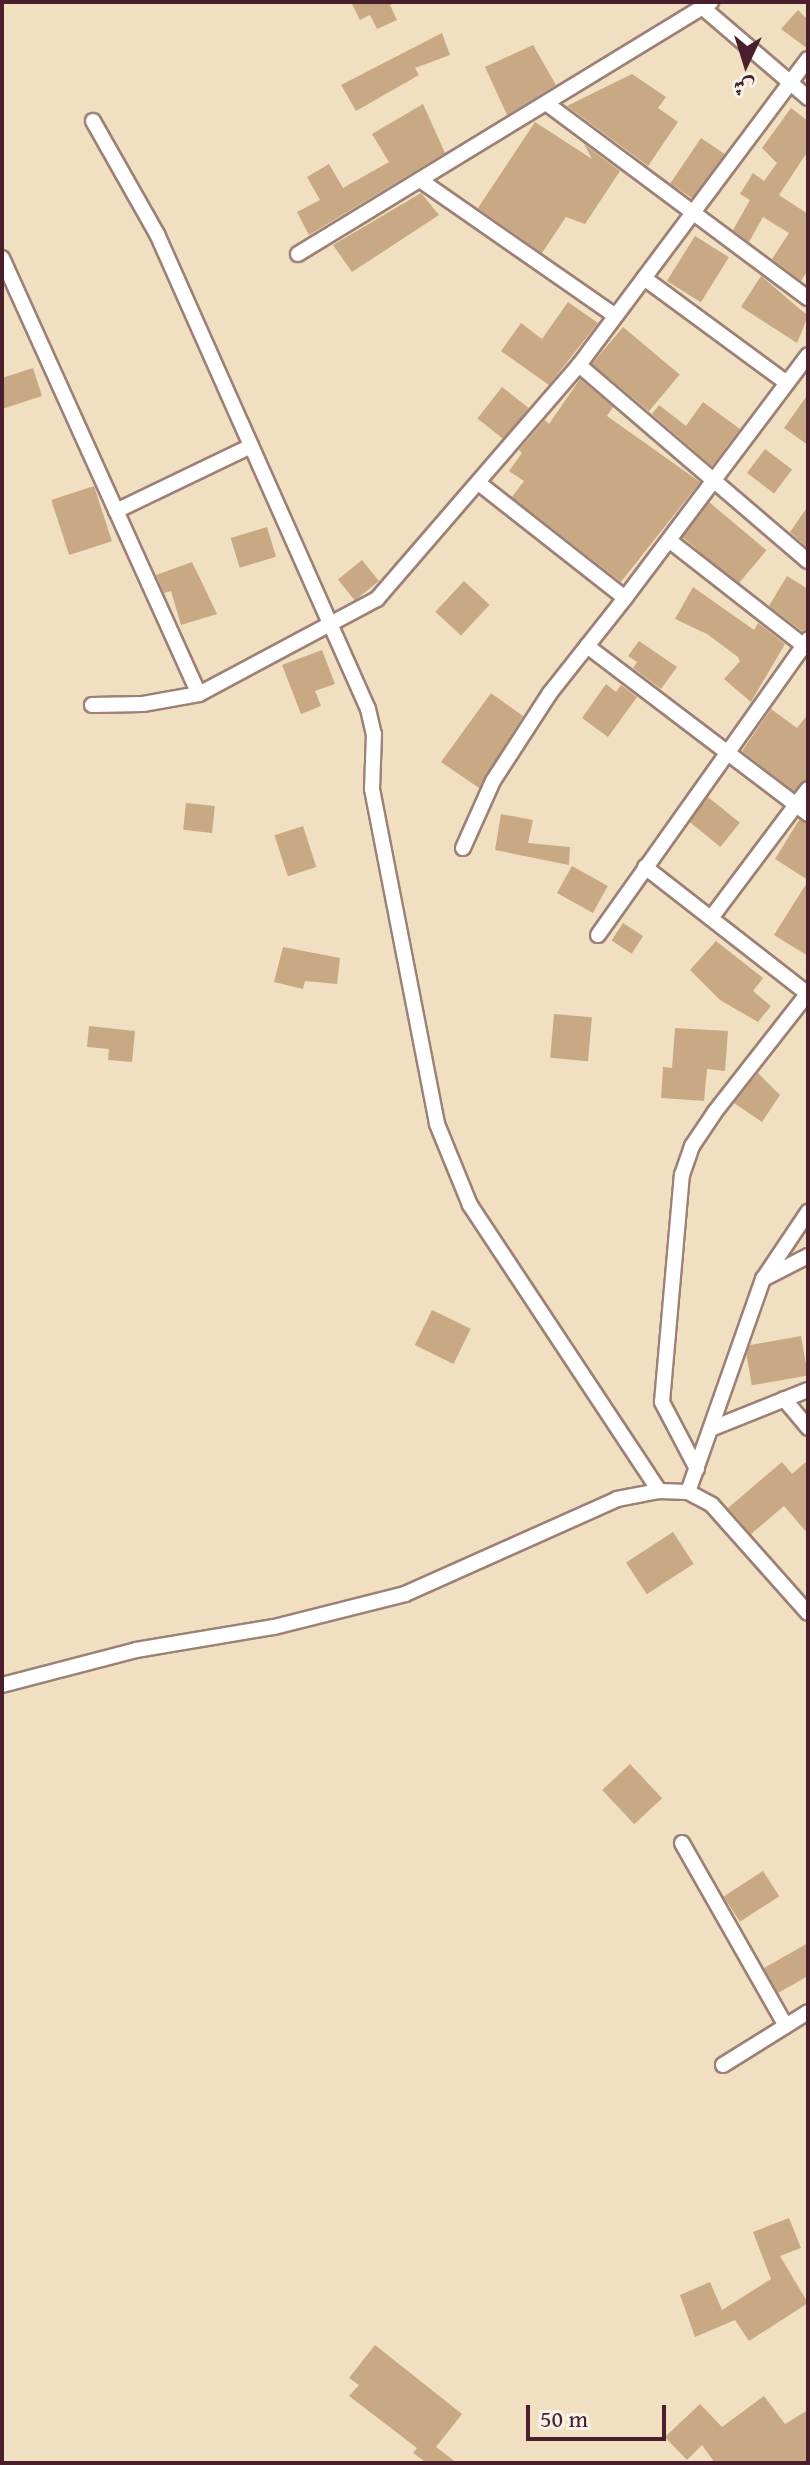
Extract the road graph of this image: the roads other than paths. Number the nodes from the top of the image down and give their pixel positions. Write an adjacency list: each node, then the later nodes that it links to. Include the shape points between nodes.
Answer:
1 (706, 4): 3 (street); 5 (street)
2 (808, 59): 3 (street)
3 (790, 82): 4 (street); 8 (street)
4 (808, 98)
5 (546, 103): 7 (street); 8 (street)
6 (93, 121): 17 (street, via 157,234)
7 (420, 180): 9 (street); 13 (street)
8 (696, 215): 11 (street); 12 (street)
9 (298, 254)
10 (2, 258): 20 (street)
11 (644, 278): 13 (street); 16 (street)
12 (808, 298)
13 (614, 315): 15 (street)
14 (808, 355): 16 (street)
15 (579, 365): 18 (street); 19 (street)
16 (787, 383): 18 (street)
17 (251, 446): 20 (street); 24 (street)
18 (714, 480): 21 (street); 22 (street)
19 (480, 484): 23 (street); 24 (street, via 377,599)
20 (116, 511): 27 (street)
21 (670, 541): 23 (street); 25 (street)
22 (808, 561)
23 (625, 598): 26 (street)
24 (328, 624): 27 (street); 45 (street, via 374,734 372,789 437,1124 470,1205)
25 (807, 644): 29 (street)
26 (587, 646): 29 (street); 32 (street, via 493,781)
27 (199, 694): 28 (street, via 143,704)
28 (92, 705)
29 (726, 751): 31 (street); 33 (street)
30 (808, 789): 31 (street)
31 (802, 810): 34 (street)
32 (463, 848)
33 (645, 867): 34 (street); 35 (street)
34 (711, 918): 36 (street)
35 (598, 935)
36 (808, 994): 44 (street, via 699,1135 682,1175 662,1402)
37 (808, 1212): 39 (street)
38 (808, 1256): 39 (street)
39 (763, 1279): 42 (street)
40 (808, 1390): 41 (street)
41 (784, 1399): 42 (street); 43 (street)
42 (713, 1428): 44 (street)
43 (808, 1428)
44 (697, 1469): 46 (street)
45 (659, 1491): 46 (street); 48 (street, via 617,1499 405,1594 274,1627 136,1650)
46 (688, 1492): 47 (street, via 712,1505)
47 (808, 1613)
48 (2, 1685)
49 (682, 1843): 51 (street)
50 (808, 2012): 51 (street)
51 (786, 2026): 52 (street)
52 (723, 2065)

